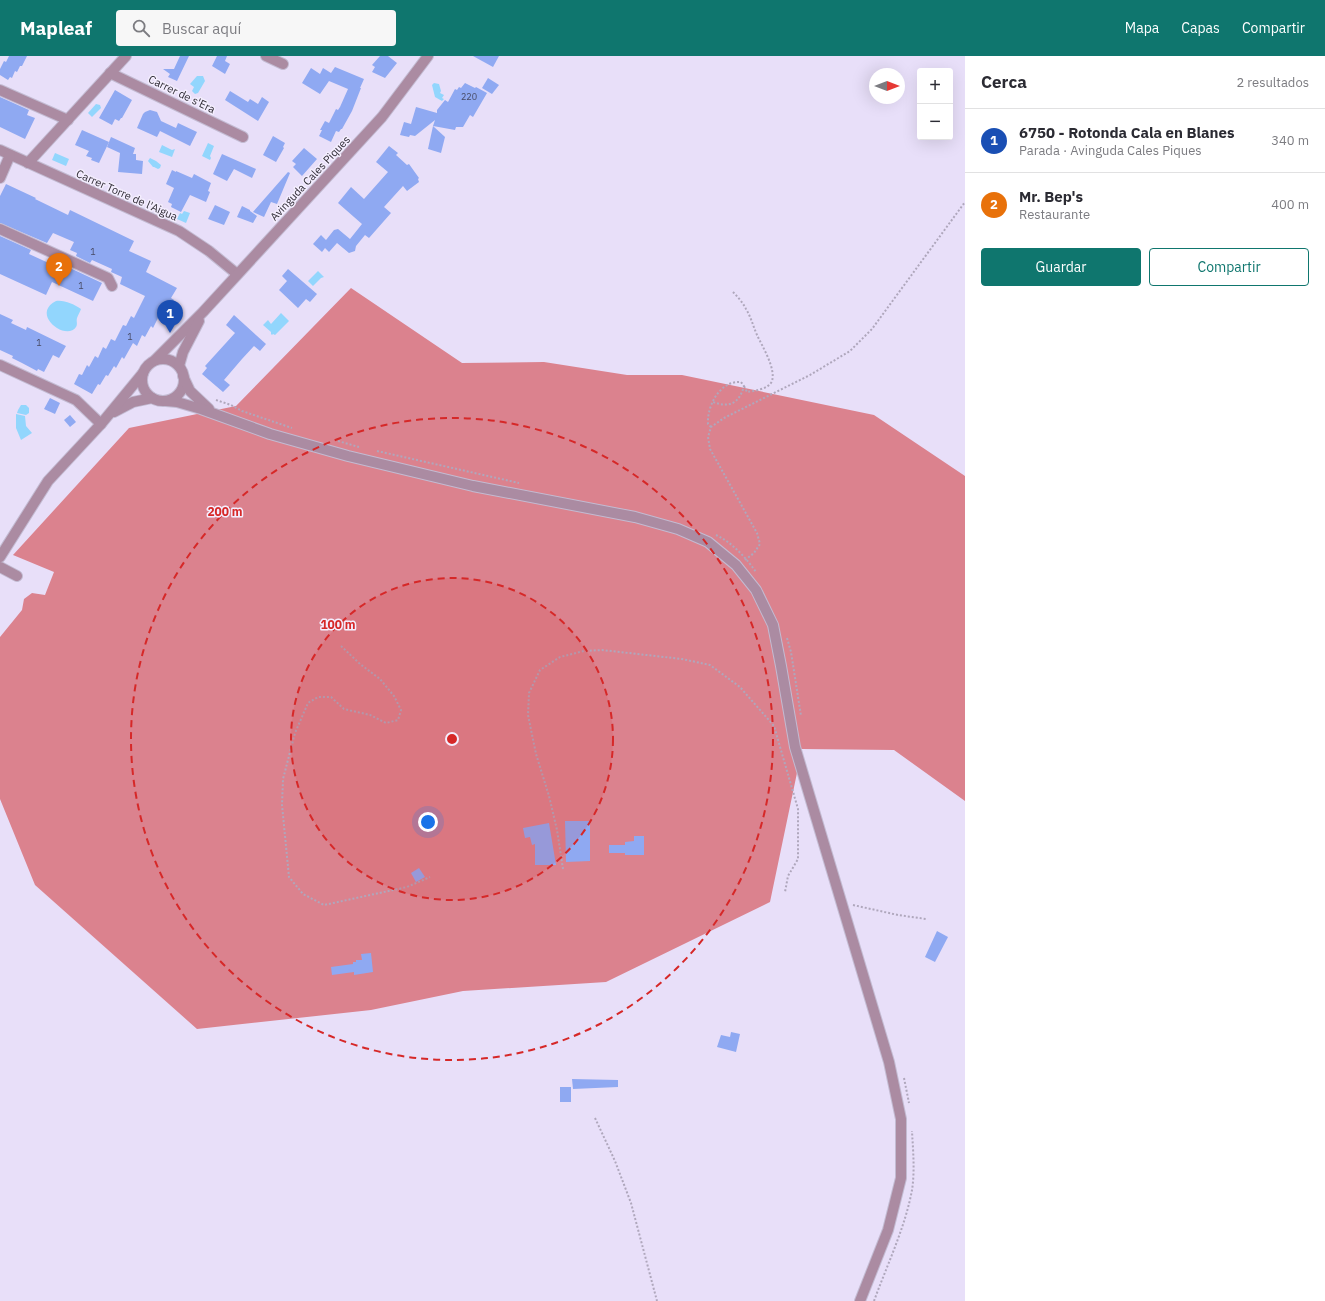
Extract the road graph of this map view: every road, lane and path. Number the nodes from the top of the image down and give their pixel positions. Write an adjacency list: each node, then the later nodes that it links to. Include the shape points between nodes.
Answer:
1 (126, 56): 5 (street)
2 (266, 56): 4 (street)
3 (428, 56): 15 (street, Avinguda Cales Piques, via 382,117)
4 (283, 64)
5 (110, 73): 7 (street); 8 (street, Carrer de s'Era)
6 (0, 90): 7 (street)
7 (68, 120): 11 (street)
8 (243, 137)
9 (0, 150): 10 (street, Carrer Torre de l'Aigua)
10 (10, 155): 11 (street, Carrer Torre de l'Aigua); 12 (street)
11 (28, 163): 15 (street, Carrer Torre de l'Aigua, via 178,232)
12 (0, 178)
13 (965, 202): 32 (path, via 872,329 850,351 810,375 724,418)
14 (0, 229): 16 (street, via 108,278)
15 (237, 274): 18 (street, Avinguda Cales Piques)
16 (112, 286)
17 (733, 292): 24 (path, via 747,310 772,375 769,385 760,389 747,392)
18 (203, 312): 19 (street, Avinguda Cales Piques); 21 (street, Avinguda Cales Piques, via 183,352)
19 (155, 360): 21 (street, via 170,360); 22 (street)
20 (0, 365): 31 (street, via 76,400)
21 (179, 366): 23 (street)
22 (143, 373): 26 (street, via 142,384); 30 (street)
23 (183, 376): 27 (street, via 184,382 180,392); 29 (street, via 190,391)
24 (744, 386): 28 (path, via 741,382 733,382 725,386); 28 (path, via 740,398 732,404 721,405)
25 (212, 397): 33 (path)
26 (152, 398): 27 (street); 30 (street, via 133,402)
27 (166, 401): 29 (street)
28 (713, 402): 32 (path, via 707,419)
29 (214, 412): 41 (street, via 270,434 348,456 473,486 635,517 678,529 708,542)
30 (108, 415): 31 (street)
31 (100, 424): 39 (street, via 48,481)
32 (711, 428): 40 (path, via 708,437 710,449 757,533 760,544 754,554)
33 (293, 429)
34 (334, 440): 35 (path)
35 (362, 448)
36 (377, 451): 37 (path)
37 (523, 484)
38 (715, 534): 40 (path)
39 (0, 557)
40 (747, 559): 41 (path); 44 (path)
41 (736, 565): 58 (street, via 756,590 773,625 795,747 889,1062 901,1120 901,1178 888,1230)
42 (0, 567): 43 (street)
43 (17, 576)
44 (760, 578)
45 (785, 632): 47 (path, via 791,652)
46 (341, 646): 49 (path, via 380,679 394,696 401,710 398,720 386,723 370,715 344,709 331,697 318,697 308,703 295,733 283,779 282,805 289,877 303,894 324,905 407,887)
47 (802, 721)
48 (563, 869): 50 (path, via 557,830 528,715 529,693 540,670 560,656 602,650 682,659 710,665 740,687 774,726 798,809 798,859 788,876)
49 (430, 877)
50 (785, 892)
51 (854, 912): 52 (path, via 852,904)
52 (926, 919)
53 (903, 1074): 54 (path)
54 (910, 1106)
55 (595, 1118): 57 (path, via 631,1203)
56 (912, 1127): 59 (path, via 912,1189 904,1220)
57 (657, 1301)
58 (860, 1301)
59 (874, 1301)

